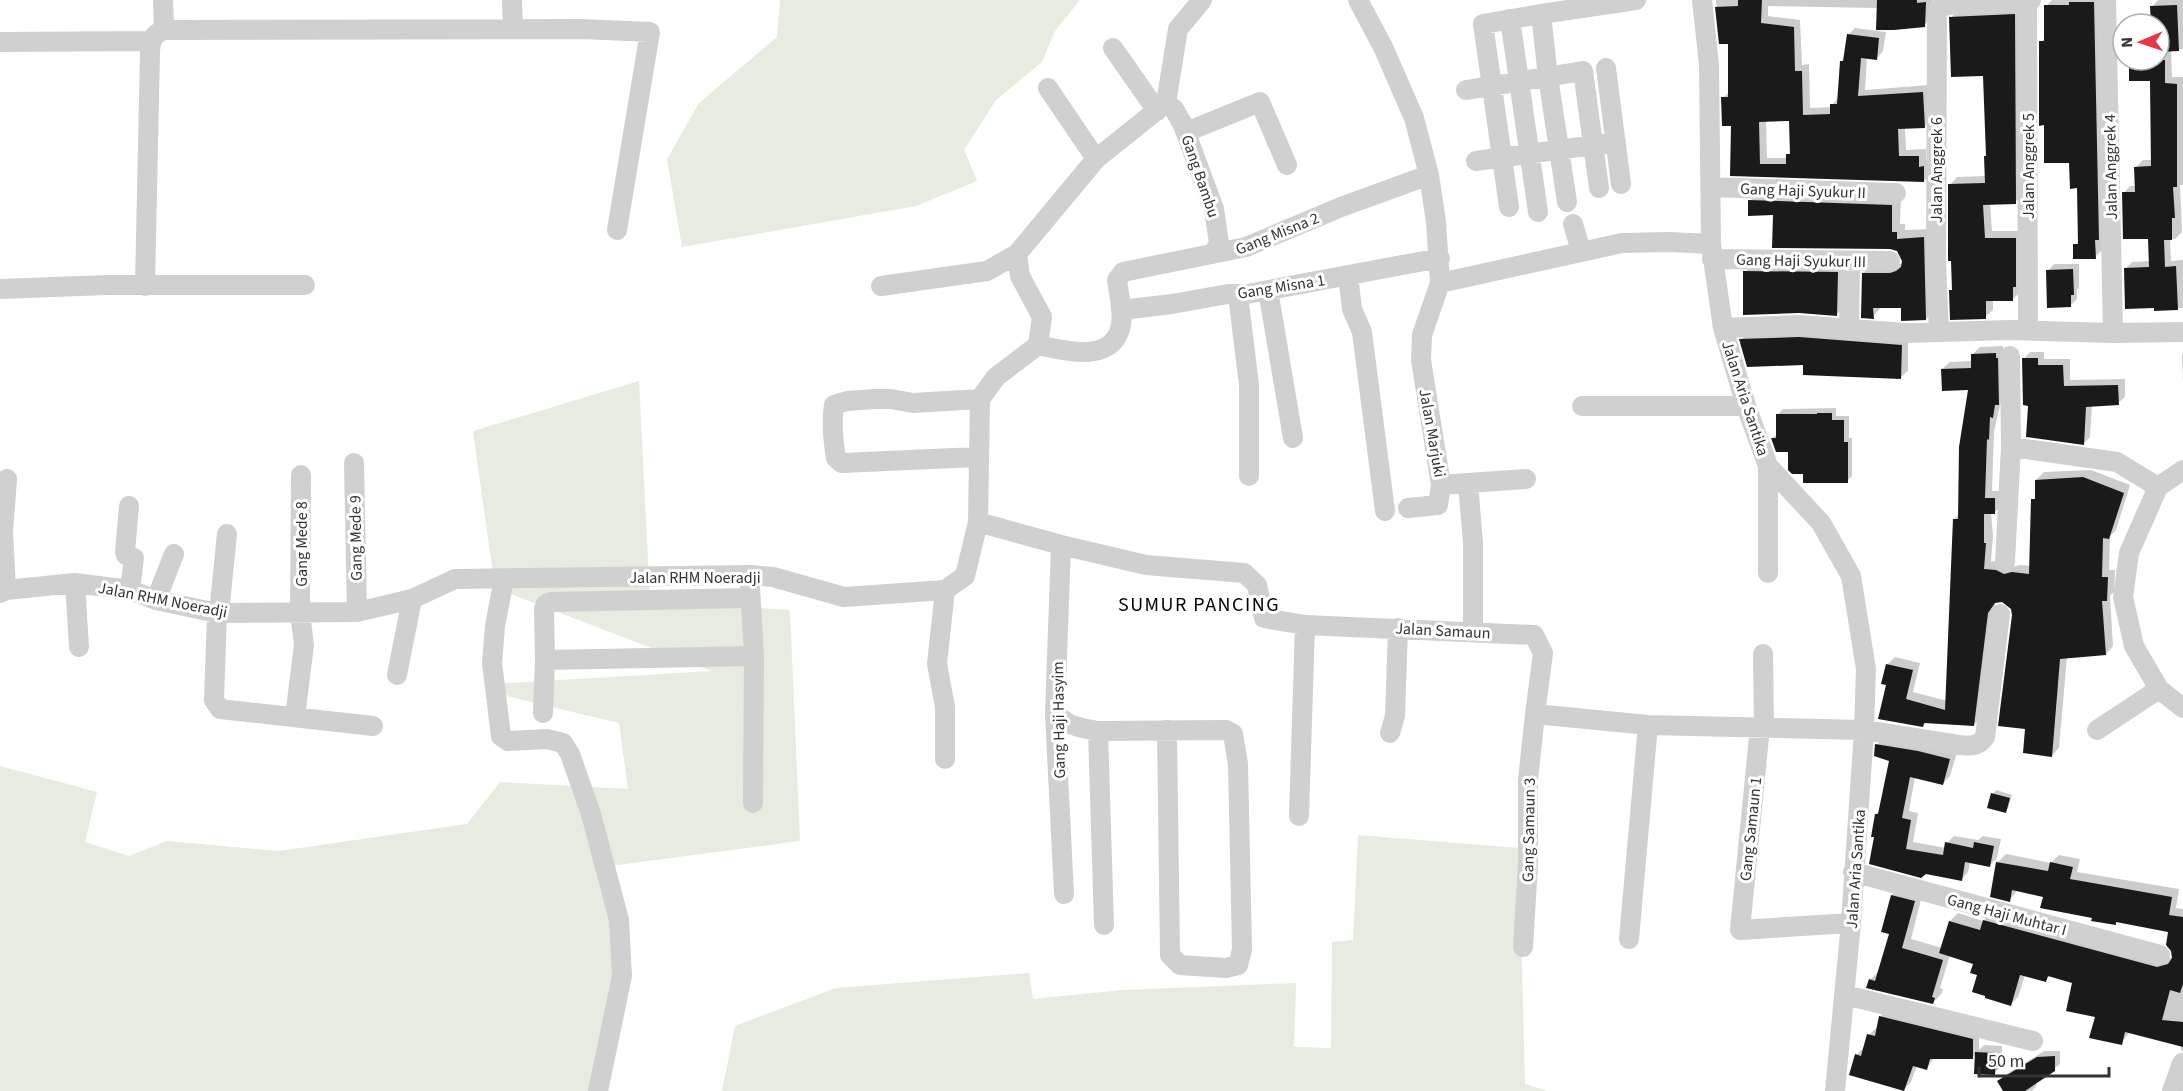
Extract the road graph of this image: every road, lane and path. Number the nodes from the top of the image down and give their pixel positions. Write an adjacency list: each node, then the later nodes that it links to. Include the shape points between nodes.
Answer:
1 (163, 0): 12 (street)
2 (512, 0): 11 (street)
3 (1202, 0): 21 (street, via 1178,29)
4 (1358, 0): 31 (street, Jalan Marjuki, via 1414,118)
5 (1636, 0): 9 (street)
6 (1702, 0): 33 (street, Jalan Aria Santika, via 1709,65)
7 (2106, 0): 62 (street, Jalan Anggrek 4)
8 (2029, 1): 59 (street, Jalan Anggrek 5); 61 (street, Jalan Anggrek 6, via 1946,5 1936,14)
9 (1541, 14): 10 (street); 16 (street)
10 (1510, 19): 17 (street); 18 (street, via 1483,24)
11 (513, 29): 12 (street); 40 (street, via 650,32)
12 (158, 35): 13 (street); 51 (street)
13 (0, 42)
14 (1113, 48): 21 (street, Gang Bambu)
15 (1606, 68): 23 (street)
16 (1548, 77): 17 (street); 24 (street, via 1583,71); 25 (street)
17 (1519, 82): 18 (street); 26 (street)
18 (1492, 86): 20 (street); 27 (street)
19 (1048, 88): 28 (street)
20 (1466, 90)
21 (1162, 107): 22 (street, Gang Bambu, via 1179,116); 28 (street)
22 (1186, 132): 30 (street, via 1260,102); 44 (street, Gang Bambu, via 1214,209 1219,243)
23 (1616, 142): 24 (street); 32 (street)
24 (1593, 145): 25 (street); 34 (street)
25 (1559, 150): 26 (street); 36 (street)
26 (1529, 154): 27 (street); 38 (street)
27 (1502, 158): 29 (street); 37 (street)
28 (1096, 159): 43 (street)
29 (1476, 161)
30 (1287, 165)
31 (1429, 175): 44 (street, Gang Misna 2, via 1246,247); 45 (street, Jalan Marjuki)
32 (1621, 184)
33 (1710, 187): 35 (street, Gang Haji Syukur II); 42 (street, Jalan Aria Santika)
34 (1599, 188)
35 (1896, 193)
36 (1568, 202)
37 (1509, 207)
38 (1538, 212)
39 (1573, 224): 41 (street)
40 (617, 230)
41 (1581, 251): 42 (street, Gang Haji Syukur III, via 1622,243 1669,242); 49 (street, Gang Haji Syukur III)
42 (1712, 252): 46 (street, Gang Haji Syukur III); 57 (street, Jalan Aria Santika)
43 (1017, 254): 52 (street, via 987,270); 63 (street, via 1020,276 1042,317)
44 (1213, 254): 56 (street, Gang Misna 2, via 1123,272 1117,280)
45 (1440, 258): 48 (street, Gang Misna 1); 49 (street, Jalan Marjuki)
46 (1850, 261): 47 (street, Gang Haji Syukur III); 58 (street)
47 (1890, 261)
48 (1348, 275): 54 (street, Gang Misna 1); 83 (street, via 1352,309 1362,332)
49 (1440, 283): 79 (street, Jalan Marjuki, via 1422,335 1421,360)
50 (305, 285): 51 (street)
51 (145, 286): 53 (street)
52 (881, 286)
53 (0, 289)
54 (1268, 290): 55 (street, Gang Misna 1); 68 (street)
55 (1238, 296): 56 (street, Gang Misna 1, via 1228,294); 75 (street, via 1249,385)
56 (1121, 310): 63 (street, Gang Misna 2, via 1119,331 1113,342 1098,351)
57 (1723, 328): 58 (street, via 1800,326); 67 (street, Jalan Aria Santika)
58 (1849, 330): 61 (street)
59 (2028, 330): 61 (street); 62 (street)
60 (2183, 332): 62 (street)
61 (1939, 333)
62 (2113, 333)
63 (1038, 345): 65 (street, via 996,377)
64 (2010, 356): 69 (street)
65 (980, 399): 70 (street); 70 (street, via 847,401 834,405 832,432 837,461 842,463)
66 (1582, 406): 67 (street)
67 (1746, 406): 72 (street, Jalan Aria Santika)
68 (1293, 438)
69 (2010, 447): 80 (street, via 2117,462); 88 (street)
70 (977, 457): 84 (street)
71 (354, 463): 99 (street, Gang Mede 9)
72 (1768, 466): 89 (street); 122 (street, Jalan Aria Santika, via 1821,523 1851,576 1866,669)
73 (2183, 470): 80 (street)
74 (301, 475): 101 (street, Gang Mede 8)
75 (1249, 476)
76 (7, 479): 95 (street)
77 (1526, 479): 78 (street)
78 (1468, 483): 79 (street, Jalan Marjuki); 105 (street, Jalan Marjuki)
79 (1441, 485): 82 (street, via 1438,505)
80 (2158, 486): 111 (street, via 2129,553 2123,597 2134,646)
81 (129, 506): 93 (street, via 125,552 134,558)
82 (1408, 508)
83 (1385, 511)
84 (978, 522): 86 (street, Jalan Samaun); 94 (street, via 965,576)
85 (228, 534): 100 (street)
86 (1061, 545): 103 (street, Jalan Samaun, via 1146,565 1244,573 1257,585 1264,618); 114 (street, Gang Haji Hasyim)
87 (174, 554): 98 (street)
88 (2005, 562)
89 (1768, 573)
90 (751, 575): 91 (street, Jalan RHM Noeradji); 94 (street, Jalan RHM Noeradji, via 773,577 844,597); 96 (street)
91 (504, 579): 97 (street, Jalan RHM Noeradji, via 455,579); 138 (street, via 492,663 501,736 508,741 563,742 591,814 620,920 622,976)
92 (75, 583): 93 (street, Jalan RHM Noeradji); 95 (street, Jalan RHM Noeradji); 106 (street)
93 (130, 590): 98 (street, Jalan RHM Noeradji)
94 (945, 590): 125 (street, via 937,664 945,707)
95 (3, 591)
96 (749, 598): 108 (street); 109 (street, via 551,602 544,609)
97 (412, 599): 99 (street, Jalan RHM Noeradji); 110 (street)
98 (156, 600): 100 (street, Jalan RHM Noeradji)
99 (357, 612): 101 (street, Jalan RHM Noeradji)
100 (218, 613): 101 (street, Jalan RHM Noeradji); 116 (street, via 216,706 227,711)
101 (300, 613): 116 (street, Gang Mede 8, via 304,645)
102 (2000, 614): 122 (street, via 1981,744 1959,745)
103 (1305, 625): 104 (street, Jalan Samaun); 127 (street)
104 (1398, 628): 105 (street, Jalan Samaun); 124 (street, via 1395,716)
105 (1473, 631): 115 (street, Jalan Samaun, via 1534,635 1543,653)
106 (79, 647)
107 (1762, 654): 119 (street, Gang Samaun 1)
108 (754, 656): 109 (street); 126 (street)
109 (545, 660): 113 (street)
110 (398, 675)
111 (2159, 689): 112 (street); 123 (street)
112 (2183, 708)
113 (543, 713)
114 (1055, 714): 120 (street, via 1069,724); 129 (street, Gang Haji Hasyim)
115 (1535, 714): 117 (street); 133 (street, Gang Samaun 3, via 1528,780)
116 (295, 717): 118 (street)
117 (1647, 725): 119 (street); 132 (street)
118 (373, 726)
119 (1762, 727): 122 (street); 130 (street, Gang Samaun 1, via 1740,930)
120 (1098, 730): 121 (street); 131 (street)
121 (1167, 730): 121 (street, via 1226,730 1233,734 1238,764 1242,950 1238,965 1180,965 1170,955)
122 (1864, 730): 128 (street, Jalan Aria Santika)
123 (2097, 730)
124 (1390, 732)
125 (945, 759)
126 (753, 803)
127 (1299, 816)
128 (1853, 872): 130 (street, Jalan Aria Santika); 134 (street, Gang Haji Muhtar I)
129 (1064, 894)
130 (1851, 923): 135 (street, Jalan Aria Santika)
131 (1104, 925)
132 (1629, 939)
133 (1523, 947)
134 (2160, 955)
135 (1845, 995): 136 (street); 139 (street, Jalan Aria Santika)
136 (2033, 1041)
137 (2182, 1063): 140 (street)
138 (598, 1091)
139 (1835, 1091)
140 (2172, 1091)

